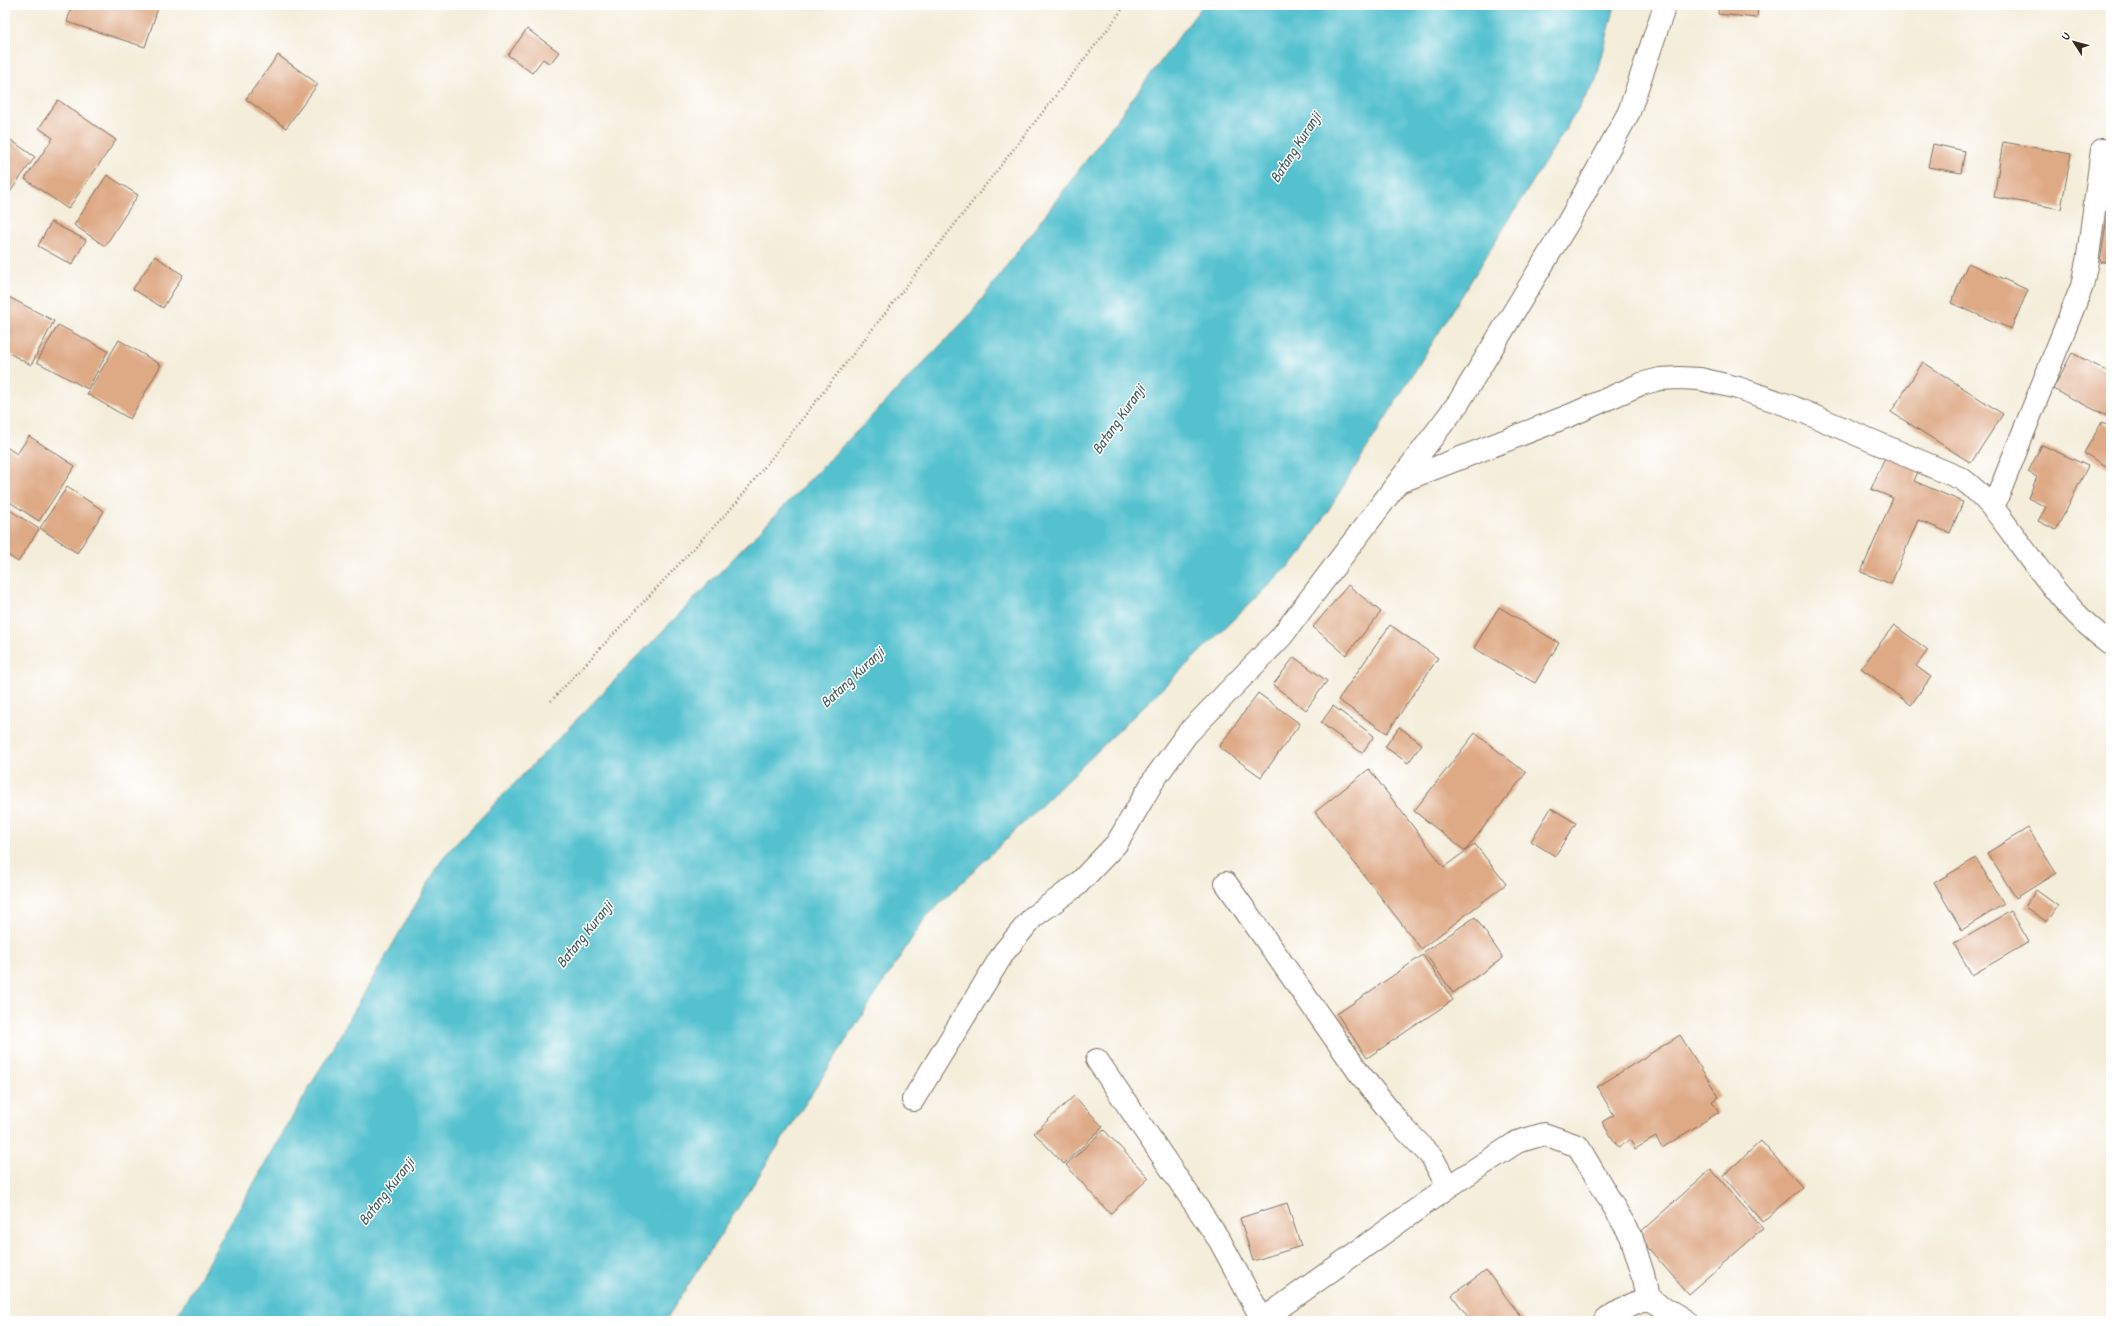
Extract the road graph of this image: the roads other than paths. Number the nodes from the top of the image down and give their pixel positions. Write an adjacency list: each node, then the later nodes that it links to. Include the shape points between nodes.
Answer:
1 (1665, 5): 3 (street, via 1629,112 1569,221 1459,402)
2 (2102, 150): 4 (street, via 2082,286)
3 (1397, 482): 4 (street, via 1570,415 1641,384 1660,379 1700,379 1738,388 1790,406 1882,444 1962,480 1980,492); 8 (street, via 1281,637 1187,734 1154,778 1117,843 1077,885 1033,917 1004,952)
4 (1993, 508): 5 (street, via 2075,613)
5 (2111, 644)
6 (1226, 883): 9 (street, via 1360,1074 1400,1124 1432,1157)
7 (1096, 1060): 11 (street, via 1220,1241)
8 (913, 1100)
9 (1448, 1187): 10 (street, via 1517,1142 1544,1134 1578,1146 1631,1236); 11 (street)
10 (1648, 1298): 12 (street, via 1630,1305); 13 (street)
11 (1262, 1320)
12 (1604, 1321)
13 (1686, 1321)

